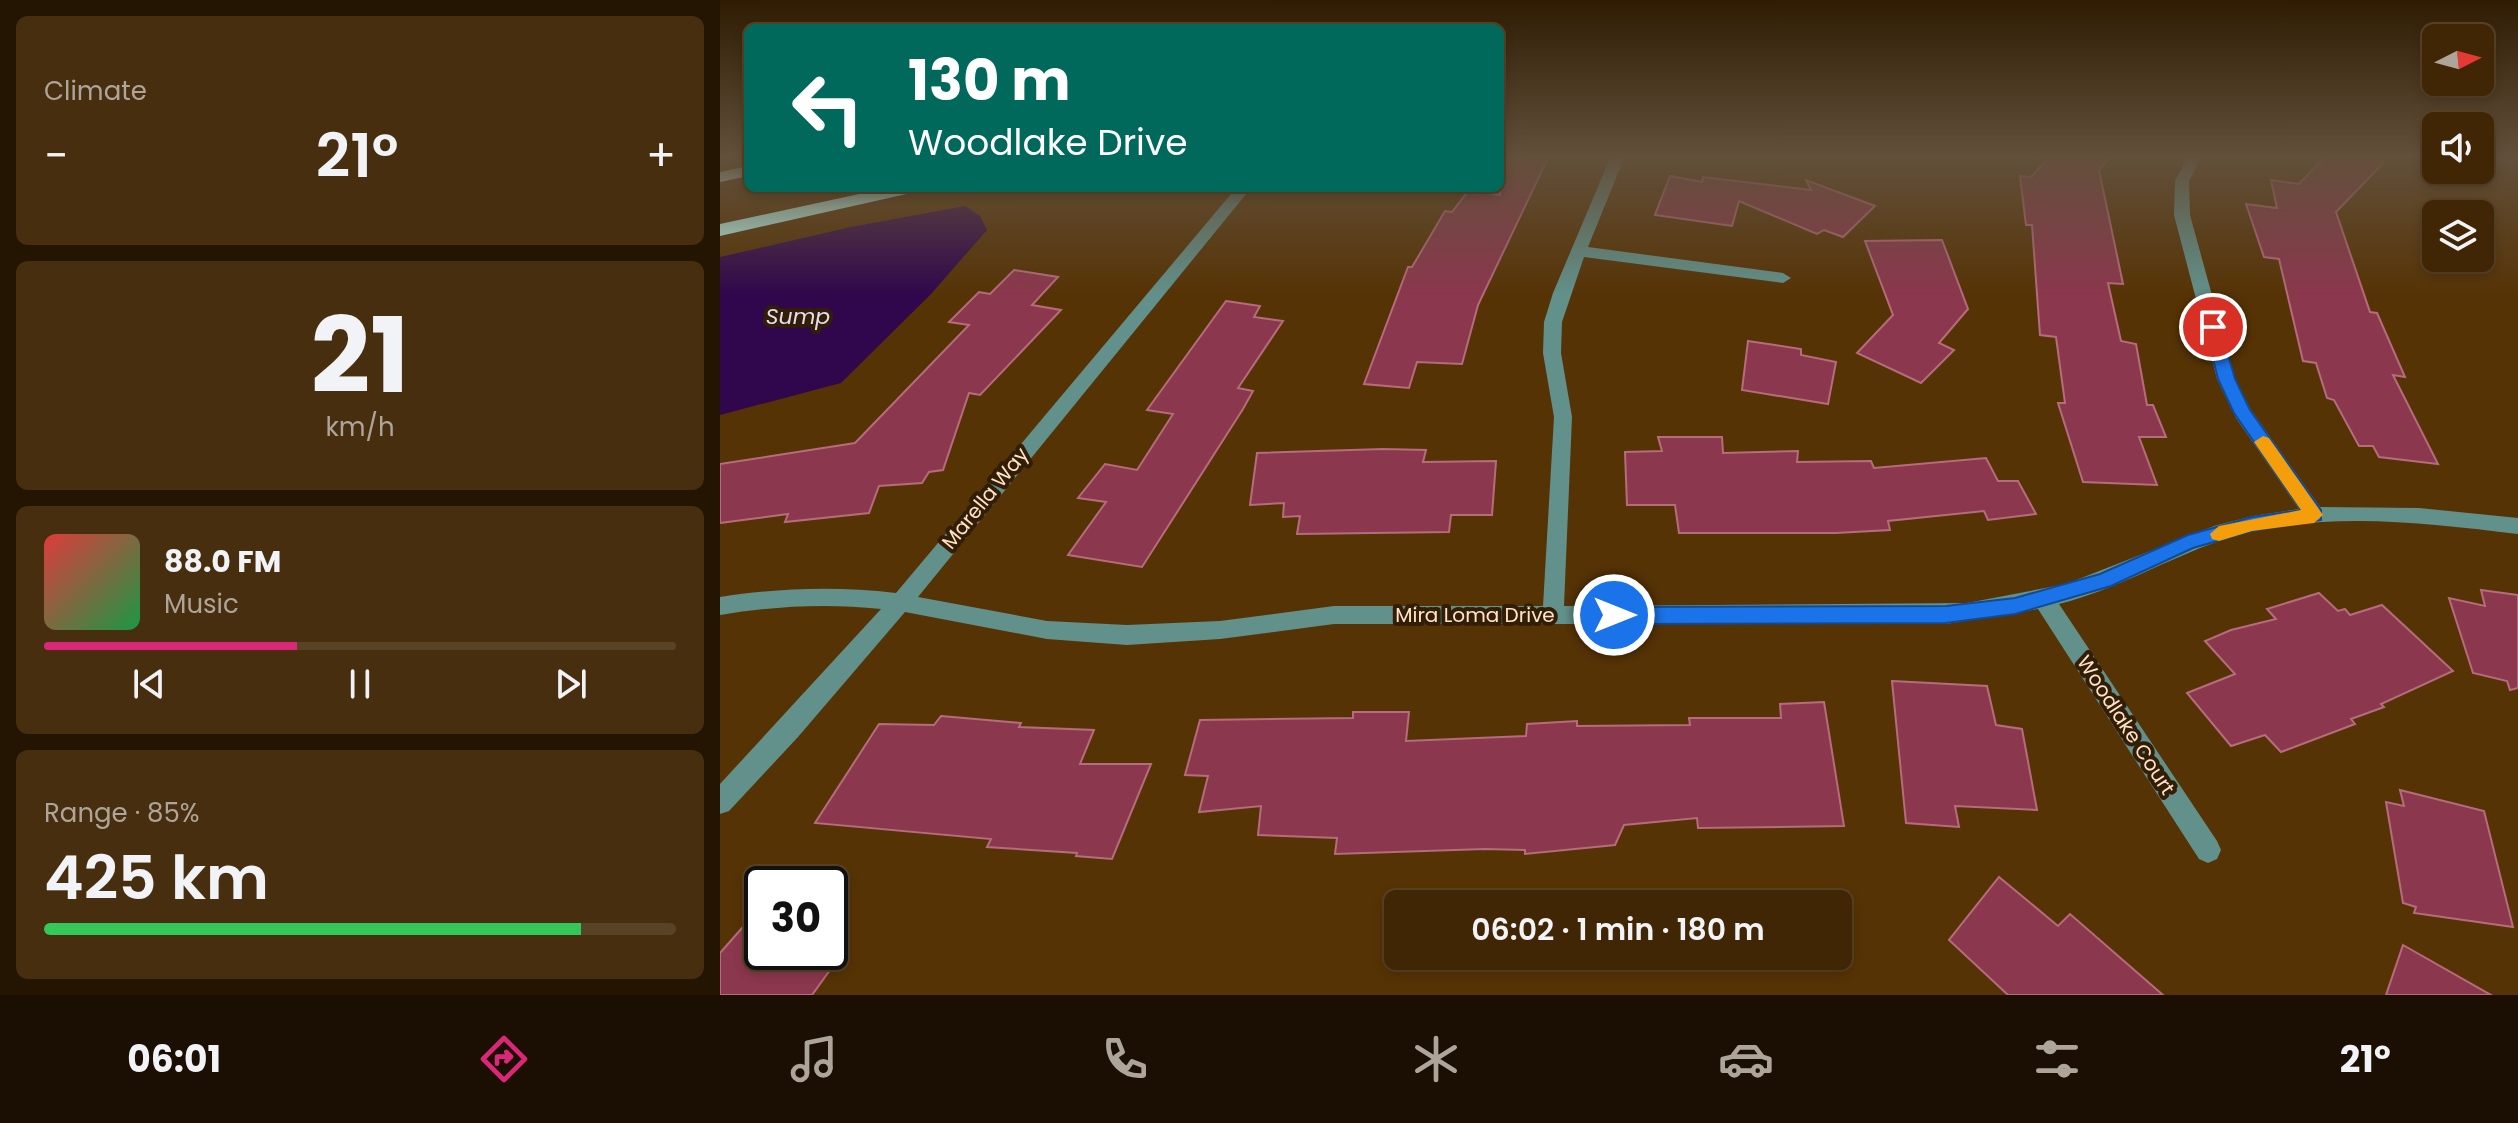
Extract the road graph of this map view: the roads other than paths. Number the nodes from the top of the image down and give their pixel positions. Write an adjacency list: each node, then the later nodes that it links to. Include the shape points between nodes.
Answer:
1 (845, 202): 5 (highway)
2 (1231, 202): 11 (street, Marella Way)
3 (1598, 202): 6 (street)
4 (2182, 202): 8 (street, via 2226,379 2243,413)
5 (720, 230)
6 (1578, 251): 7 (street); 13 (street, via 1553,322 1552,353 1563,417)
7 (1783, 278)
8 (2314, 515): 9 (street, Mira Loma Drive, via 2378,513); 10 (street, Mira Loma Drive, via 2252,524 2188,542)
9 (2518, 526)
10 (2044, 600): 13 (street, Mira Loma Drive, via 1946,615); 15 (street, Woodlake Court)
11 (899, 602): 12 (street, Mira Loma Drive, via 838,595); 13 (street, Mira Loma Drive, via 1047,630 1127,635 1334,615); 14 (street, Marella Way, via 808,713)
12 (720, 606)
13 (1553, 615)
14 (720, 802)
15 (2208, 850)

